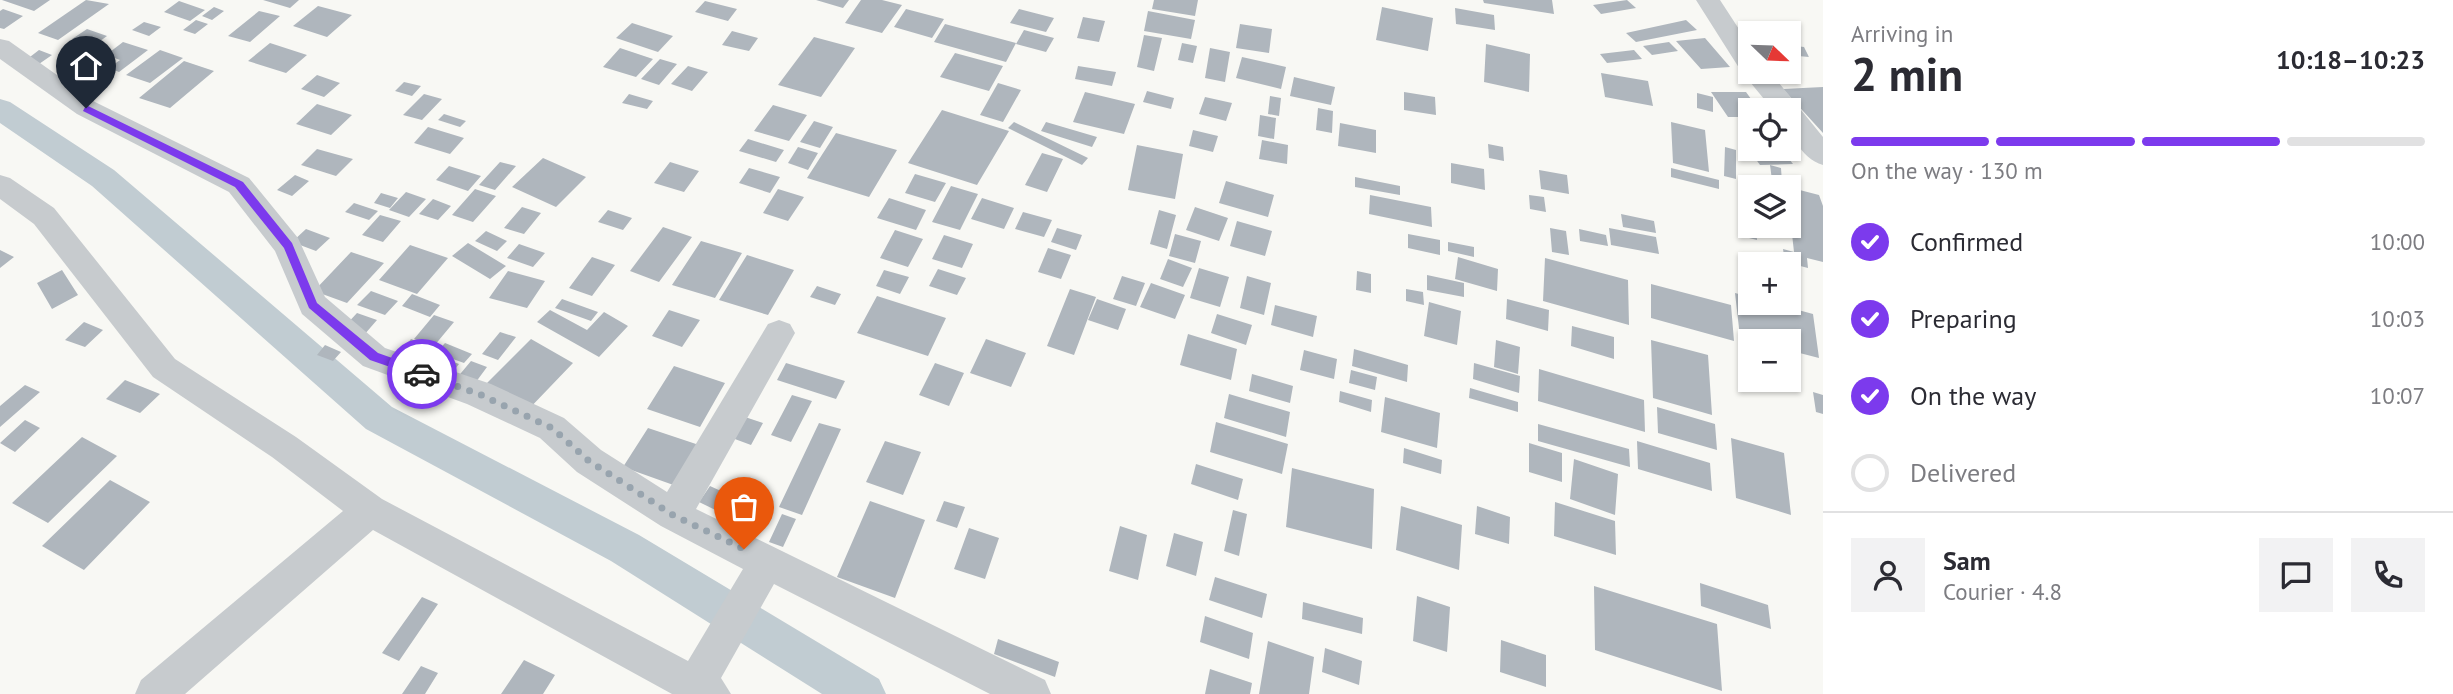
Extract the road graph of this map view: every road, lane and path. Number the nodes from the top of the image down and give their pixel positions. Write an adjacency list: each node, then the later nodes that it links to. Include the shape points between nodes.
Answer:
1 (1708, 0): 2 (street)
2 (1738, 46)
3 (0, 47): 11 (street, via 86,108 239,185 288,246 313,305 374,357 479,394 552,428 589,461)
4 (1766, 84): 5 (street)
5 (1777, 98)
6 (1801, 127): 7 (street)
7 (1823, 155)
8 (0, 186): 10 (street, via 44,216 164,368)
9 (779, 332): 11 (street)
10 (370, 510): 13 (street); 14 (street)
11 (673, 515): 12 (street)
12 (763, 567): 13 (street); 15 (street)
13 (704, 682)
14 (155, 694)
15 (1031, 694)

